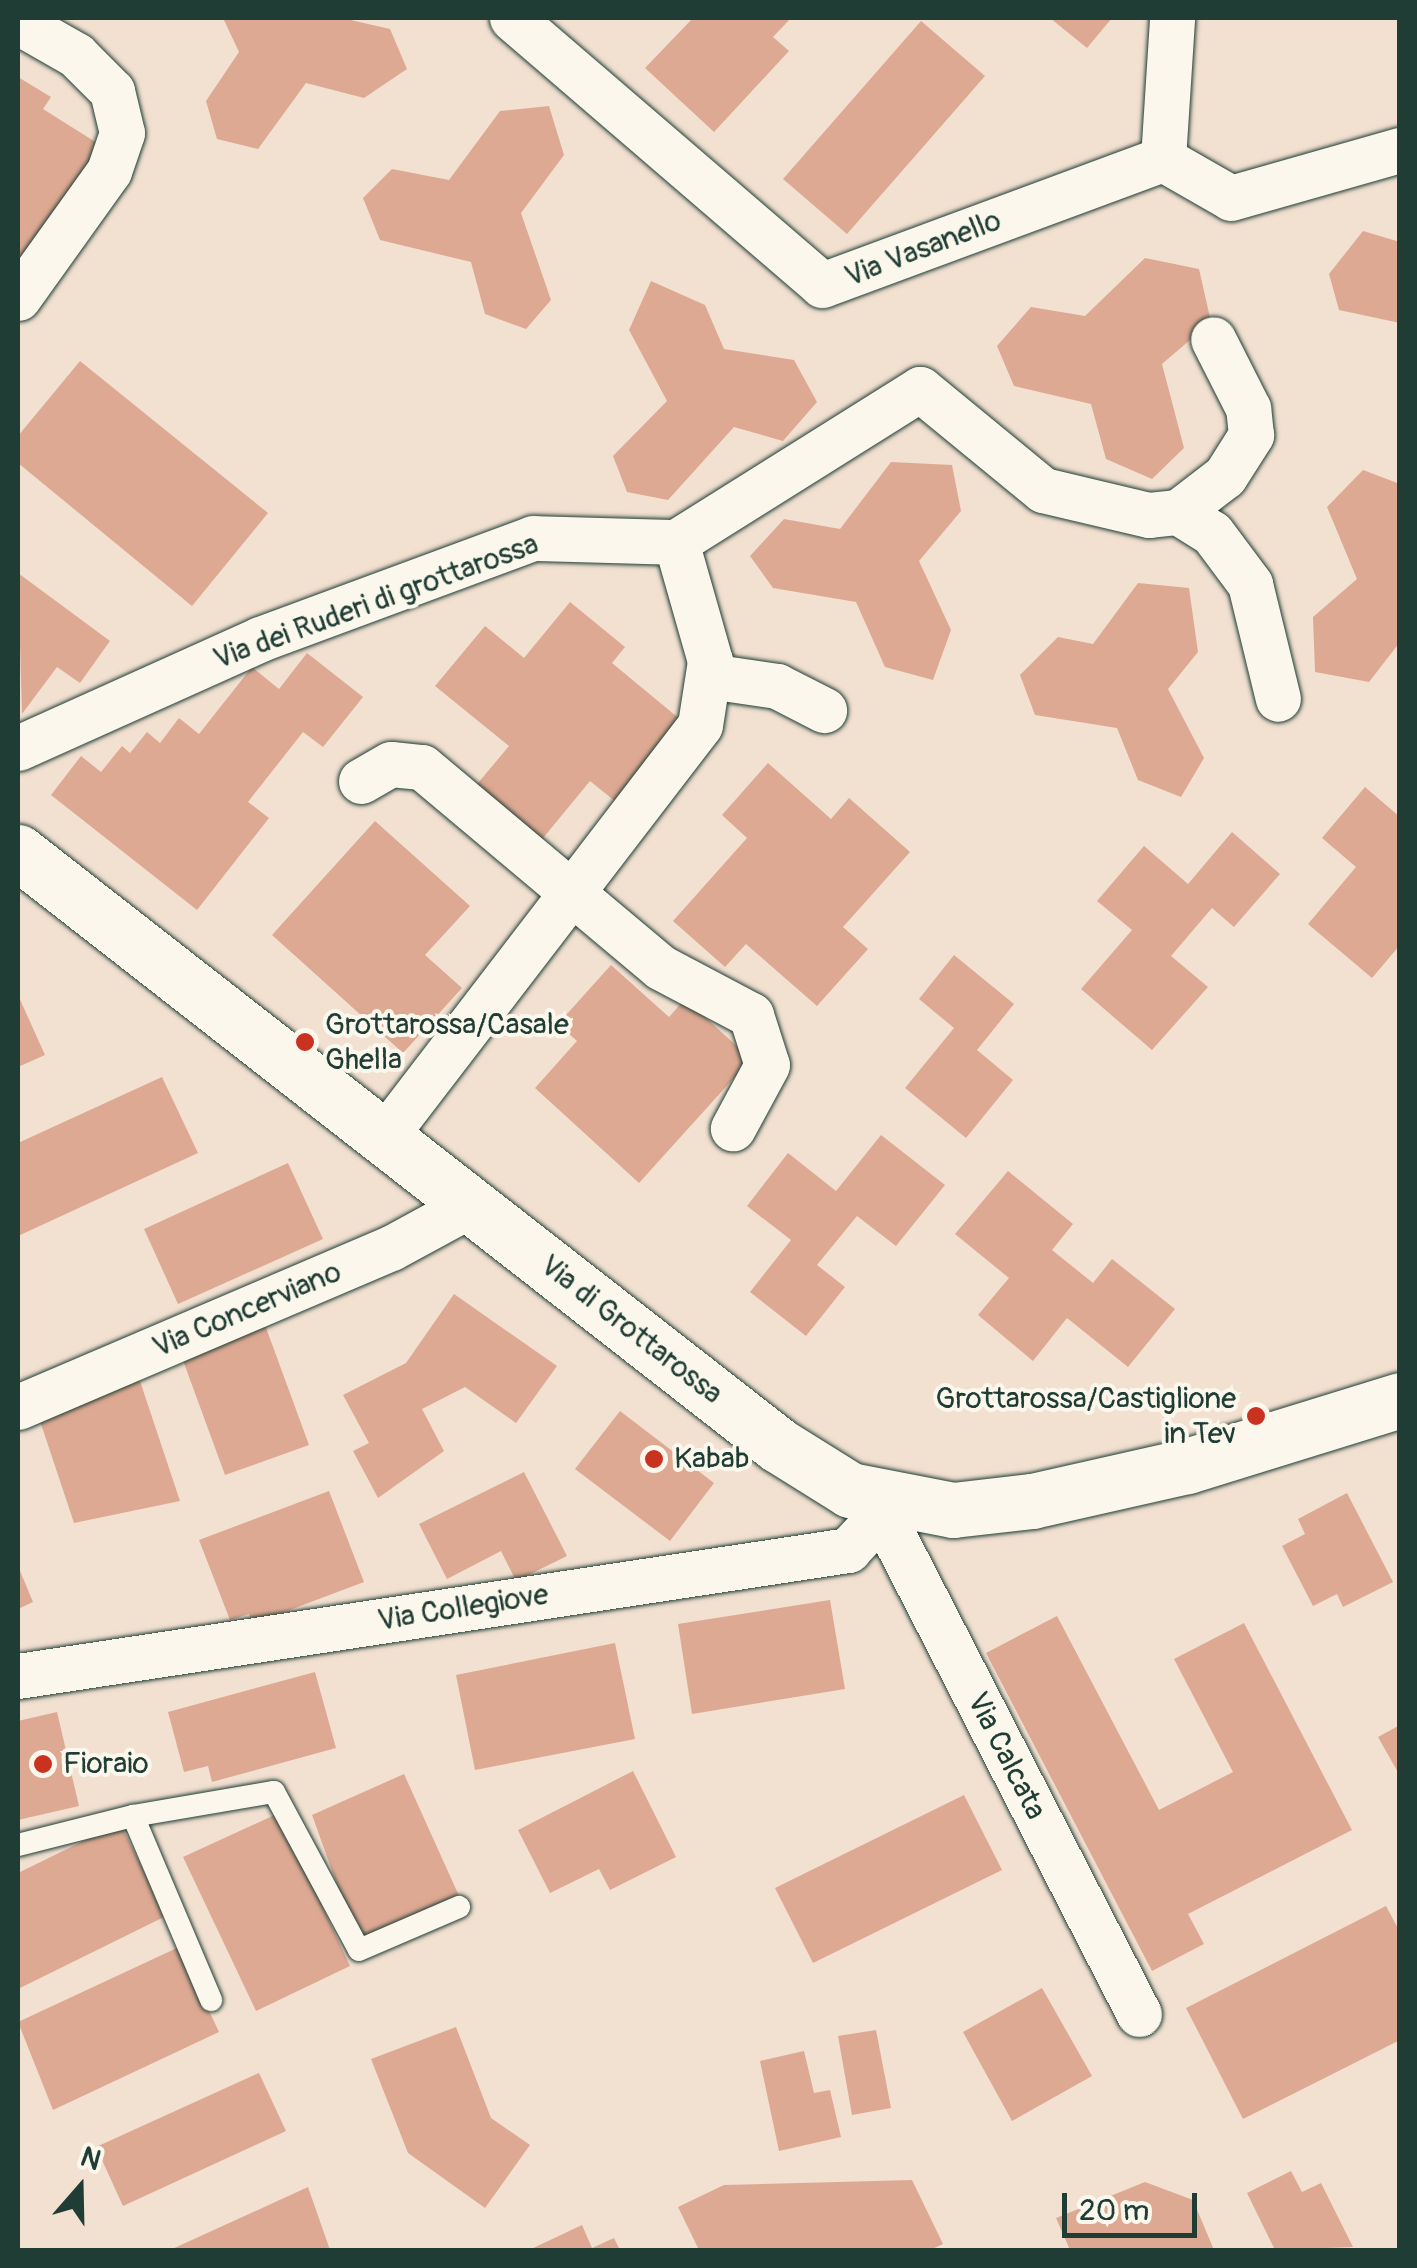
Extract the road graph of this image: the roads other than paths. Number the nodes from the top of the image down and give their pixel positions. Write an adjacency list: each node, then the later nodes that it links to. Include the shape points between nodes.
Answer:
1 (512, 18): 5 (street, Via Vasanello, via 818,284)
2 (1172, 18): 5 (street)
3 (18, 22): 6 (street, via 76,55 112,91 122,133 109,171)
4 (1400, 150): 5 (street, via 1231,198)
5 (1163, 159)
6 (18, 298)
7 (1213, 339): 8 (street, via 1248,408 1251,434 1225,476)
8 (1163, 514): 9 (street, via 1042,490 920,389); 11 (street, via 1212,533 1250,584)
9 (676, 542): 10 (street); 13 (street, Via dei Ruderi di grottarossa, via 533,538 260,639)
10 (709, 676): 12 (street, via 777,686); 16 (street, via 700,725)
11 (1278, 699)
12 (824, 710)
13 (18, 748)
14 (361, 781): 16 (street, via 391,764 422,767)
15 (18, 852): 18 (street, Via di Grottarossa)
16 (568, 897): 17 (street, via 660,967 751,1015 767,1065); 18 (street)
17 (733, 1128)
18 (384, 1138): 19 (street, Via di Grottarossa)
19 (472, 1204): 21 (street, Via Concerviano, via 391,1248); 22 (street, Via di Grottarossa, via 778,1445)
20 (1400, 1400): 22 (street, Via di Grottarossa, via 1187,1466 1032,1501 953,1510)
21 (18, 1407)
22 (874, 1498): 23 (street, Via Collegiove, via 871,1525 848,1550); 28 (street, Via Calcata)
23 (18, 1676)
24 (132, 1816): 25 (lane); 26 (lane, via 274,1792 359,1950); 27 (lane)
25 (18, 1845)
26 (459, 1907)
27 (211, 2000)
28 (1139, 2014)

